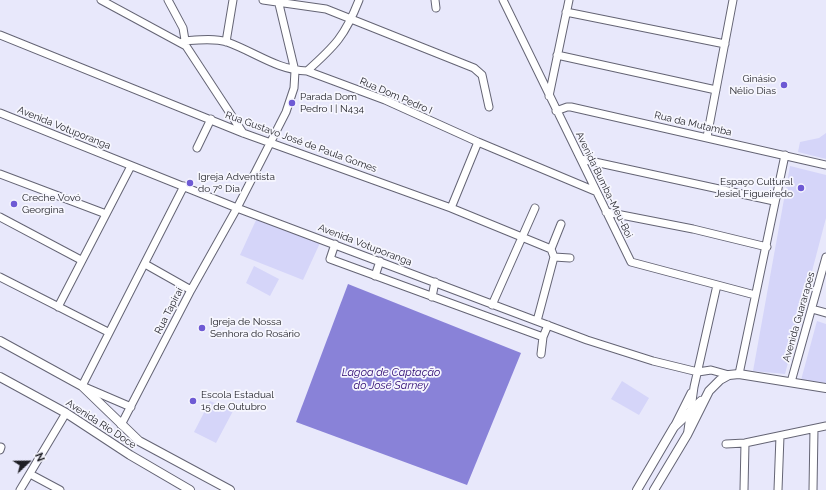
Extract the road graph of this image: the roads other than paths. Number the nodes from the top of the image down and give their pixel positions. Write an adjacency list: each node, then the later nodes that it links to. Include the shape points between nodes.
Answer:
1 (102, 0): 14 (street, Rua Dom Pedro I)
2 (168, 0): 14 (street, via 183,28)
3 (233, 0): 13 (street)
4 (264, 0): 9 (street)
5 (359, 0): 11 (street)
6 (503, 0): 20 (street, Avenida Bumba-Meu-Boi)
7 (569, 0): 10 (street)
8 (733, 0): 15 (street)
9 (278, 1): 11 (street, via 316,6); 17 (street, Rua Tapiraí)
10 (566, 12): 15 (street); 16 (street)
11 (352, 18): 18 (street, via 340,40); 21 (street, via 474,68 482,75)
12 (0, 35): 24 (street, Rua Gustavo José de Paula Gomes)
13 (226, 42): 14 (street, Rua Dom Pedro I); 17 (street, Rua Dom Pedro I)
14 (185, 43): 25 (street)
15 (725, 44): 19 (street)
16 (557, 55): 19 (street); 20 (street)
17 (295, 71): 18 (street, Rua Dom Pedro I); 28 (street, Rua Tapiraí, via 294,88 286,112)
18 (307, 71): 27 (street, Rua Dom Pedro I, via 385,100)
19 (716, 90): 26 (street)
20 (549, 96): 22 (street, Avenida Bumba-Meu-Boi)
21 (489, 107)
22 (556, 111): 26 (street, Rua da Mutamba, via 571,107); 31 (street, Avenida Bumba-Meu-Boi)
23 (0, 113): 33 (street, Avenida Votuporanga)
24 (210, 119): 25 (street, Rua Gustavo José de Paula Gomes); 29 (street)
25 (243, 134): 28 (street, Rua Gustavo José de Paula Gomes)
26 (707, 137): 30 (street, Rua da Mutamba)
27 (478, 142): 36 (street, Rua Dom Pedro I); 39 (street)
28 (270, 143): 38 (street, Rua Tapiraí); 39 (street, Rua Gustavo José de Paula Gomes)
29 (197, 148)
30 (785, 155): 32 (street, Rua da Mutamba); 37 (street)
31 (581, 160): 36 (street, Avenida Bumba-Meu-Boi); 37 (street)
32 (826, 165)
33 (131, 166): 35 (street, Avenida Votuporanga); 42 (street)
34 (0, 174): 42 (street)
35 (184, 186): 38 (street, Avenida Votuporanga); 54 (street)
36 (595, 191): 41 (street, Avenida Bumba-Meu-Boi)
37 (774, 201): 47 (street)
38 (237, 208): 46 (street, Avenida Votuporanga); 59 (street, Rua Tapiraí)
39 (451, 208): 45 (street, Rua Gustavo José de Paula Gomes)
40 (535, 208): 45 (street)
41 (606, 212): 47 (street); 58 (street, Avenida Bumba-Meu-Boi, via 631,262)
42 (106, 214): 52 (street)
43 (0, 217): 52 (street)
44 (561, 224): 48 (street)
45 (523, 237): 48 (street, Rua Gustavo José de Paula Gomes); 62 (street)
46 (334, 244): 53 (street, Avenida Votuporanga); 55 (street, via 330,259)
47 (767, 247): 60 (street)
48 (551, 249): 49 (street)
49 (554, 257): 51 (street); 67 (street)
50 (826, 257): 64 (street, Avenida Guararapes)
51 (570, 258)
52 (81, 260): 63 (street)
53 (380, 261): 55 (street); 57 (street, Avenida Votuporanga)
54 (145, 264): 59 (street); 69 (street)
55 (375, 276): 61 (street)
56 (0, 277): 63 (street)
57 (435, 282): 61 (street); 62 (street, Avenida Votuporanga)
58 (717, 285): 60 (street, Avenida Bumba-Meu-Boi); 73 (street)
59 (191, 290): 82 (street, Rua Tapiraí)
60 (756, 295): 74 (street)
61 (432, 297): 66 (street)
62 (489, 303): 66 (street); 67 (street, Avenida Votuporanga)
63 (58, 307): 69 (street)
64 (812, 309): 65 (street); 77 (street, Avenida Guararapes)
65 (826, 313)
66 (483, 315): 70 (street)
67 (537, 321): 68 (street, Avenida Votuporanga)
68 (548, 325): 70 (street); 73 (street, Avenida Votuporanga, via 653,361)
69 (108, 332): 78 (street)
70 (543, 338): 72 (street)
71 (0, 341): 78 (main road, Avenida Rio Doce)
72 (541, 354)
73 (698, 372): 75 (street, Avenida Votuporanga, via 711,370); 79 (street)
74 (740, 374): 75 (main road); 77 (main road)
75 (729, 375): 81 (main road, via 714,385)
76 (1, 379): 84 (main road, Avenida Rio Doce)
77 (791, 382): 80 (main road)
78 (82, 386): 82 (street, Avenida Rio Doce); 85 (main road, Avenida Rio Doce)
79 (694, 387): 83 (street); 86 (street)
80 (826, 388)
81 (706, 397): 83 (main road); 89 (main road)
82 (131, 407): 85 (street, Rua Tapiraí)
83 (691, 411): 86 (main road); 89 (street)
84 (66, 413): 93 (street); 96 (main road, Avenida Rio Doce)
85 (121, 425): 97 (main road, Avenida Rio Doce, via 139,442)
86 (674, 426): 98 (main road)
87 (826, 426): 88 (street)
88 (814, 429): 90 (street); 102 (street)
89 (687, 435): 99 (main road)
90 (780, 436): 92 (street); 101 (street)
91 (726, 444): 92 (street)
92 (745, 444): 100 (street)
93 (30, 474): 94 (street); 95 (street)
94 (20, 490)
95 (60, 490)
96 (190, 490)
97 (230, 490)
98 (637, 490)
99 (654, 490)
100 (744, 490)
101 (778, 490)
102 (813, 490)

